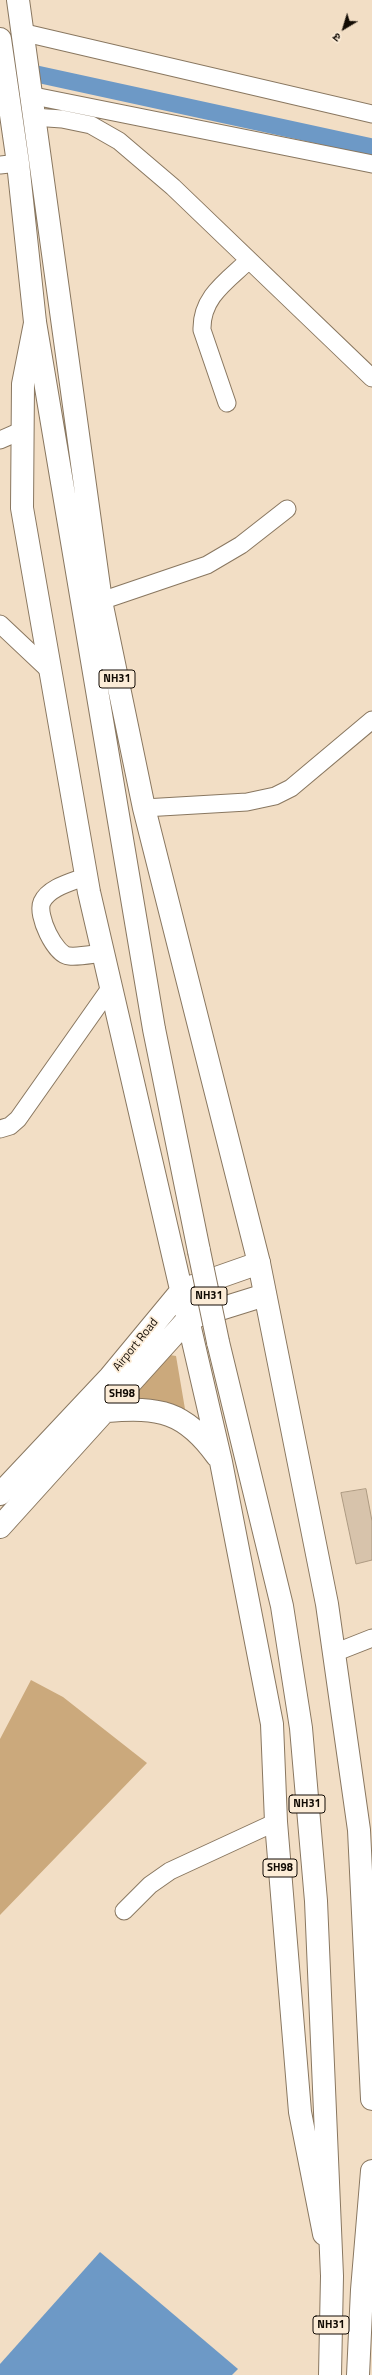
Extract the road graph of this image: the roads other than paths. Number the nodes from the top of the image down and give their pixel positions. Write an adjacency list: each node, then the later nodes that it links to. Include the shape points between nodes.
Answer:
1 (18, 0): 3 (main road, NH31)
2 (0, 39): 4 (main road, NH31)
3 (22, 40): 5 (main road, NH31); 6 (street)
4 (4, 84): 8 (main road, NH31)
5 (29, 90): 7 (main road, NH31); 9 (street)
6 (372, 114)
7 (33, 116): 10 (street, via 91,125 119,141 173,187); 17 (main road, NH31)
8 (9, 164): 11 (main road, NH31)
9 (372, 164)
10 (249, 260): 12 (street); 13 (street, via 210,298 202,318 202,330)
11 (35, 322): 14 (main road, via 23,384); 42 (main road, NH31, bridge, via 154,1029 218,1342 282,1606 301,1728 316,1901)
12 (372, 378)
13 (227, 403)
14 (22, 430): 15 (street); 19 (main road, via 22,508)
15 (0, 440)
16 (287, 509): 17 (street, via 241,545 207,565)
17 (101, 602): 21 (main road, NH31)
18 (0, 624): 19 (street)
19 (51, 672): 22 (main road)
20 (372, 720): 21 (street, via 291,788 275,796 247,802)
21 (144, 808): 26 (main road, NH31)
22 (86, 876): 23 (main road); 23 (street, via 58,888 47,896 42,903 42,915 52,943 61,954 69,956)
23 (103, 953): 24 (main road)
24 (111, 987): 25 (street, via 18,1119 10,1126); 27 (main road)
25 (0, 1129)
26 (259, 1262): 27 (main road); 28 (main road, NH31)
27 (182, 1290): 29 (main road, SH98); 32 (main road, Airport Road / SH98, via 110,1377)
28 (265, 1295): 29 (main road); 35 (main road, NH31, via 327,1604)
29 (188, 1320): 30 (main road, SH98); 31 (main road, SH98)
30 (107, 1411): 31 (main road, via 130,1409 158,1412 176,1418 191,1426); 33 (main road, SH98)
31 (221, 1462): 36 (main road, SH98, via 272,1724)
32 (0, 1494)
33 (0, 1527)
34 (372, 1638): 35 (street)
35 (334, 1653): 37 (main road, NH31)
36 (276, 1822): 38 (street, via 170,1871 150,1885); 42 (main road, SH98, via 300,2112)
37 (365, 1830): 39 (main road, NH31)
38 (124, 1911)
39 (370, 2036): 40 (main road, NH31)
40 (372, 2099)
41 (372, 2171): 44 (main road, NH31)
42 (332, 2276): 43 (main road, NH31)
43 (330, 2375)
44 (358, 2375)

